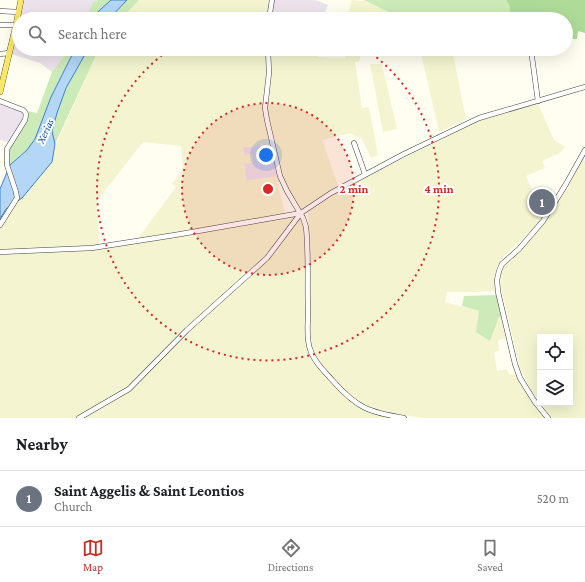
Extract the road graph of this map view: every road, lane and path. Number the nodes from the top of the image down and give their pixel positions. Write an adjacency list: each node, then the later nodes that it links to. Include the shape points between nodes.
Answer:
1 (21, 0): 4 (main road)
2 (272, 0): 5 (street)
3 (0, 11): 4 (street)
4 (18, 12)
5 (270, 12)
6 (0, 25): 7 (street)
7 (12, 25)
8 (12, 41): 9 (main road)
9 (9, 53): 10 (street); 14 (main road)
10 (0, 54)
11 (268, 56): 20 (street, via 266,120 280,176)
12 (532, 57): 16 (street)
13 (585, 87): 16 (street)
14 (0, 92)
15 (0, 101): 21 (street, via 23,110 26,115 7,149 7,165 17,198)
16 (538, 101): 19 (street, via 479,118)
17 (354, 144): 19 (street)
18 (585, 150): 25 (street, via 543,220 502,264 497,280 515,364 526,389)
19 (365, 174): 20 (street)
20 (301, 213): 22 (street, via 92,248); 23 (street, via 267,258 188,330 129,389); 24 (street, via 306,229 307,330 313,356 347,397 360,406)
21 (0, 224)
22 (0, 252)
23 (79, 418)
24 (404, 418)
25 (548, 418)

